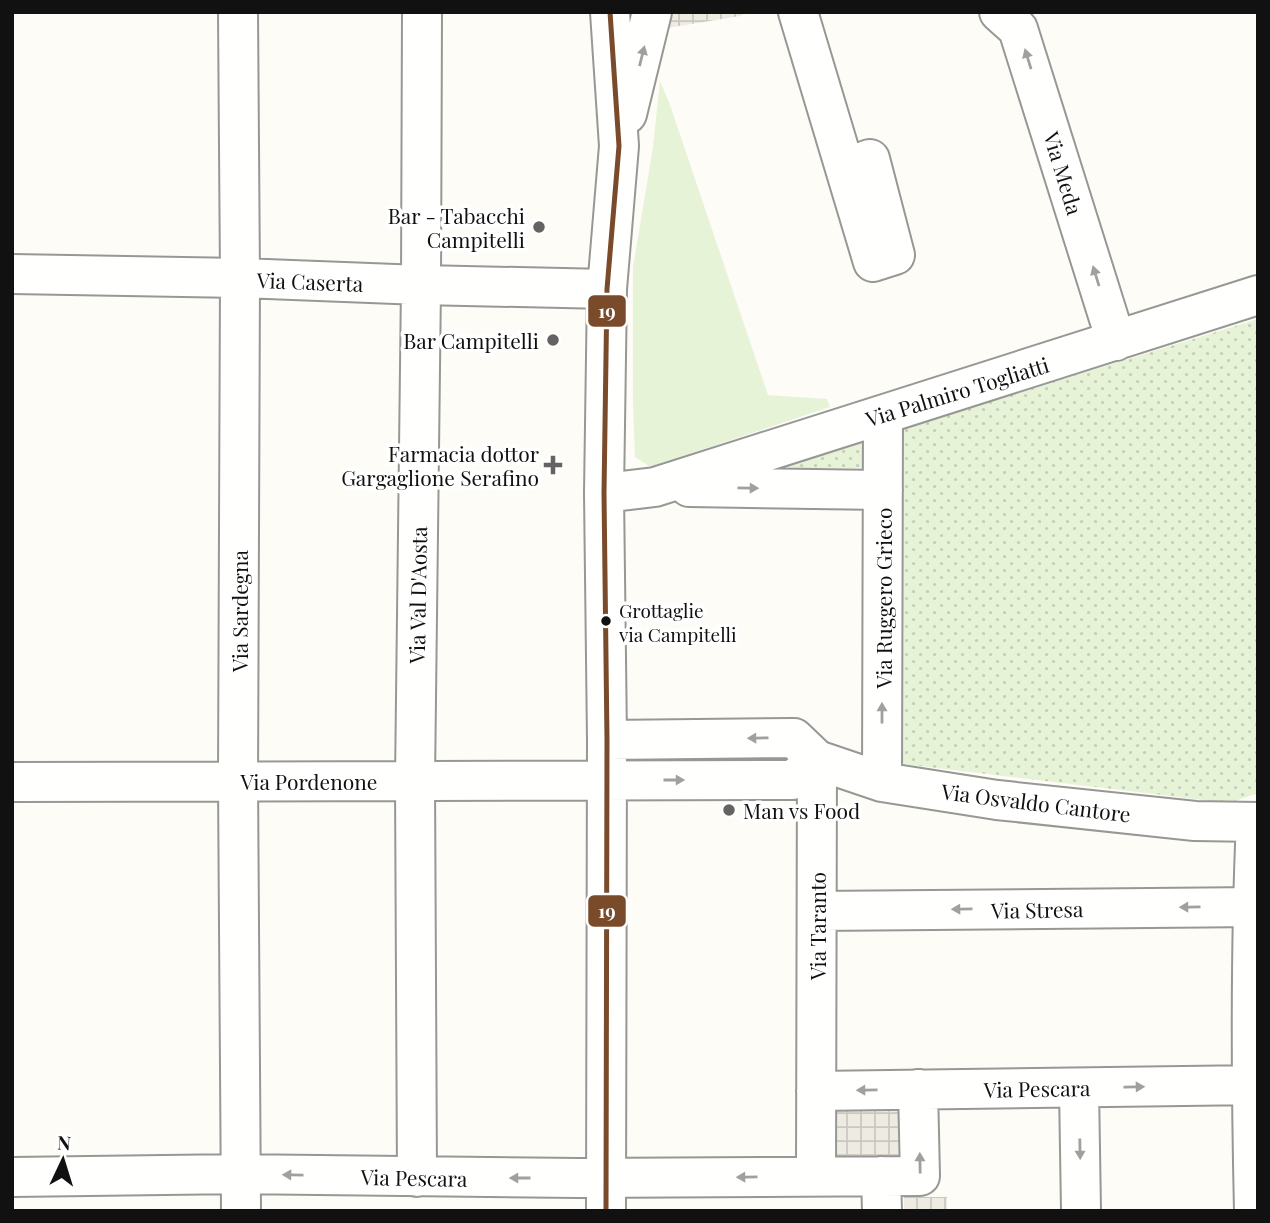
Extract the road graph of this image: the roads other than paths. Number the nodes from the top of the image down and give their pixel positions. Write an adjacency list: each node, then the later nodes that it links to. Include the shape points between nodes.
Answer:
1 (238, 12): 10 (street, Via Sardegna)
2 (422, 12): 11 (street, Via Val D'Aosta)
3 (610, 12): 7 (street)
4 (652, 12): 7 (street, one-way to 4)
5 (798, 12): 8 (street)
6 (999, 12): 14 (street, Via Meda, one-way to 6, via 1018,29)
7 (619, 146): 12 (street)
8 (845, 168)
9 (12, 274): 10 (street, Via Caserta)
10 (240, 278): 11 (street, Via Caserta); 22 (street, Via Sardegna)
11 (421, 285): 12 (street, Via Caserta); 23 (street, Via Val D'Aosta)
12 (607, 289): 18 (street)
13 (1258, 295): 14 (street, Via Palmiro Togliatti)
14 (1116, 341): 15 (street, Via Palmiro Togliatti)
15 (883, 415): 16 (street, Via Palmiro Togliatti); 17 (street, Via Ruggero Grieco)
16 (655, 486): 17 (street, Via Palmiro Togliatti, one-way to 17); 18 (street, Via Palmiro Togliatti)
17 (883, 490): 25 (street, Via Ruggero Grieco, one-way to 17)
18 (604, 494): 19 (street)
19 (607, 740): 20 (street, Via Osvaldo Cantore, one-way to 19, via 794,738); 21 (street)
20 (817, 760): 21 (street, one-way to 20, via 793,780); 25 (street, Via Osvaldo Cantore); 28 (street, Via Taranto)
21 (606, 780): 23 (street, Via Pordenone); 38 (street)
22 (238, 781): 23 (street, Via Pordenone); 24 (street, Via Pordenone); 36 (street, Via Sardegna)
23 (415, 781): 35 (street, Via Val D'Aosta)
24 (12, 782)
25 (882, 782): 26 (street, Via Osvaldo Cantore, via 997,800 1195,821)
26 (1257, 822): 27 (street)
27 (1255, 907): 28 (street, Via Stresa, one-way to 28); 29 (street)
28 (817, 911): 32 (street, Via Taranto)
29 (1255, 1085): 30 (street, Via Pescara, one-way to 29); 40 (street)
30 (1079, 1088): 31 (street, Via Pescara); 39 (street, one-way to 39)
31 (918, 1089): 32 (street, Via Pescara, one-way to 32); 37 (street, Via Pescara, one-way to 31, via 920,1176)
32 (816, 1091): 33 (street, Via Taranto)
33 (816, 1176): 37 (street, Via Pescara); 38 (street, Via Pescara, one-way to 38)
34 (12, 1177): 36 (street, Via Pescara)
35 (417, 1177): 36 (street, Via Pescara, one-way to 36); 38 (street, Via Pescara, one-way to 35)
36 (241, 1193)
37 (881, 1193)
38 (606, 1194)
39 (1081, 1211)
40 (1254, 1211)

